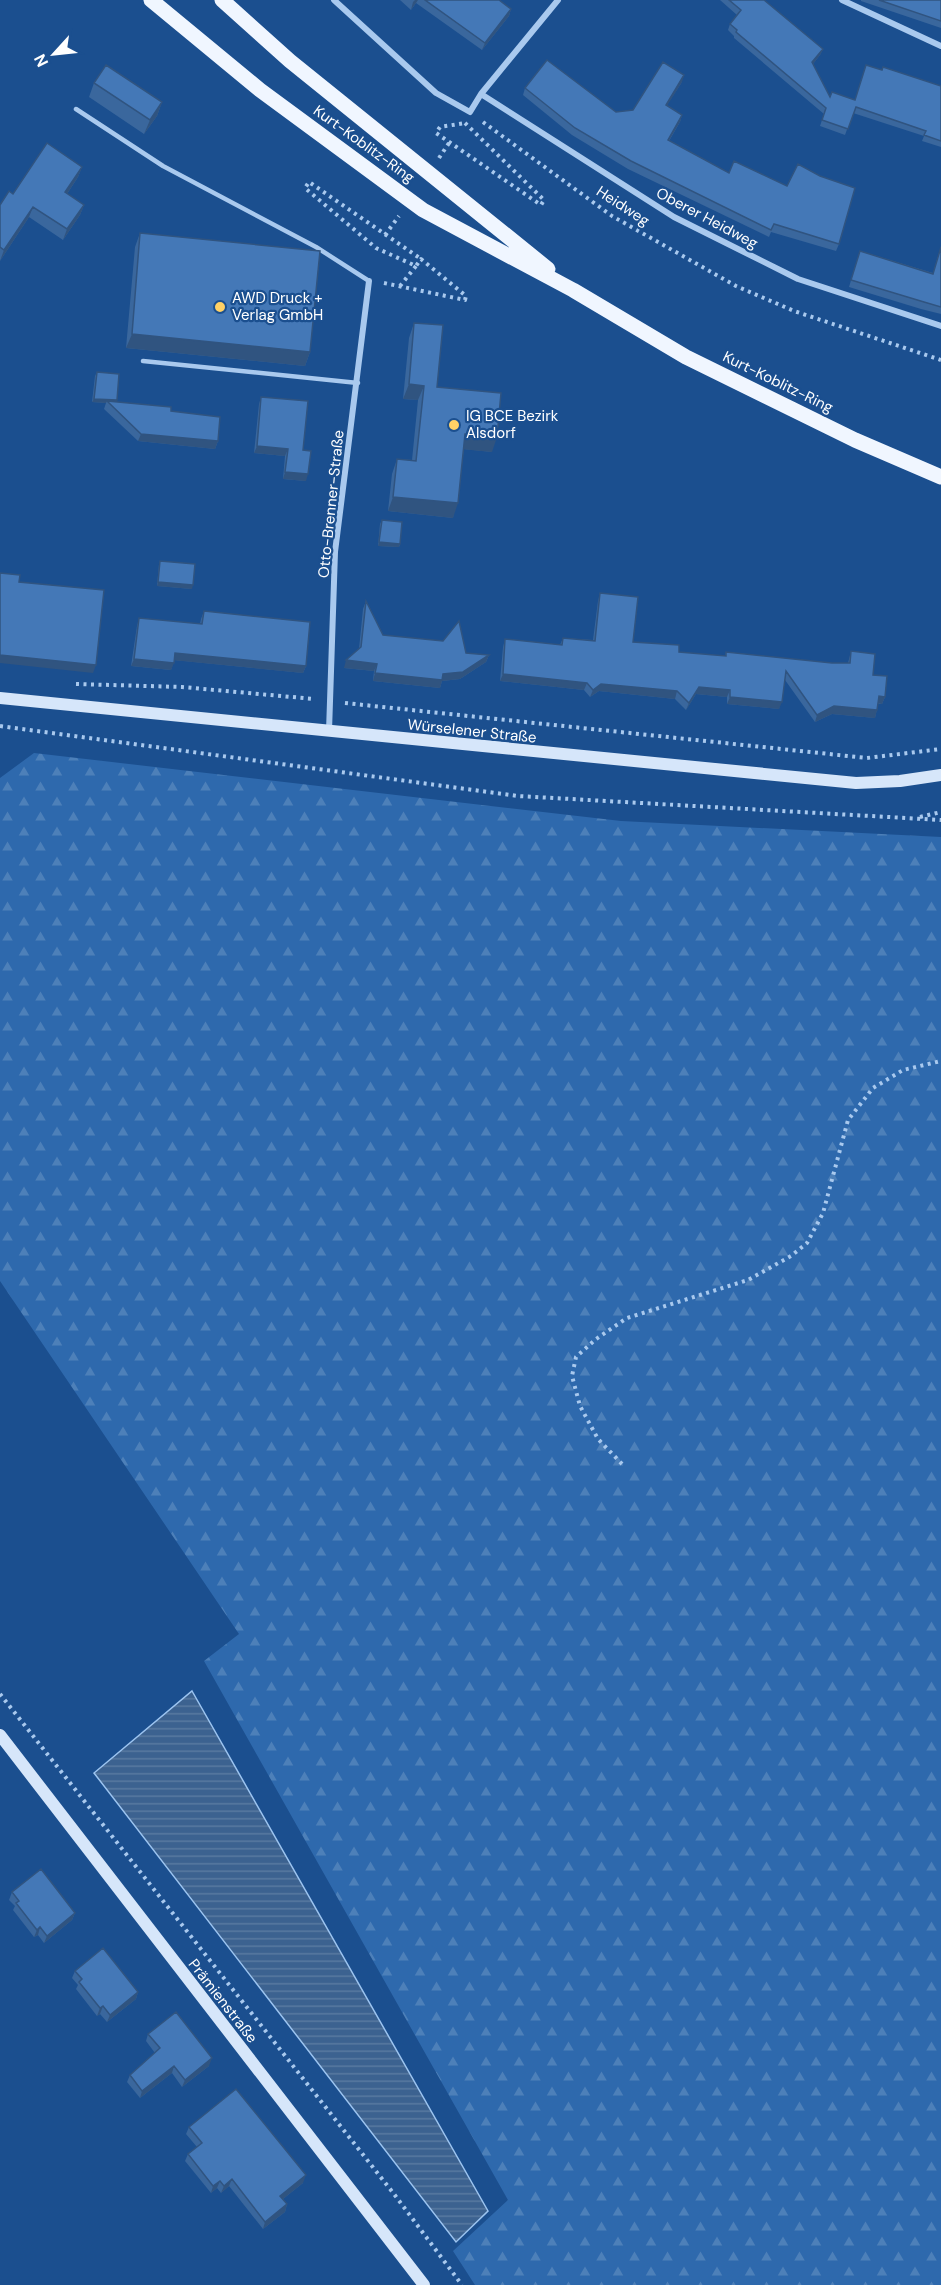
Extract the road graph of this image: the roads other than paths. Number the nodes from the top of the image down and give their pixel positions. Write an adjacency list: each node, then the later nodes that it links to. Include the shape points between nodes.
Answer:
1 (151, 0): 10 (main road, Kurt-Koblitz-Ring, via 260,90 423,210)
2 (222, 0): 10 (main road, Kurt-Koblitz-Ring, via 290,61)
3 (334, 0): 7 (street, via 436,93 470,112)
4 (558, 0): 7 (street)
5 (842, 0): 6 (street)
6 (941, 46)
7 (481, 94): 11 (street, Oberer Heidweg, via 684,222 798,279)
8 (76, 109): 9 (lane, via 163,166 315,247)
9 (369, 281): 13 (street, Otto-Brenner-Straße)
10 (573, 291): 14 (main road, Kurt-Koblitz-Ring, via 686,357 855,440)
11 (941, 326)
12 (143, 360): 13 (lane)
13 (358, 383): 16 (street, Otto-Brenner-Straße, via 335,552)
14 (941, 477)
15 (0, 698): 16 (main road, Würselener Straße)
16 (329, 732): 17 (main road, Würselener Straße, via 856,783)
17 (941, 775)
18 (0, 1735): 19 (main road, Prämienstraße)
19 (424, 2285)

